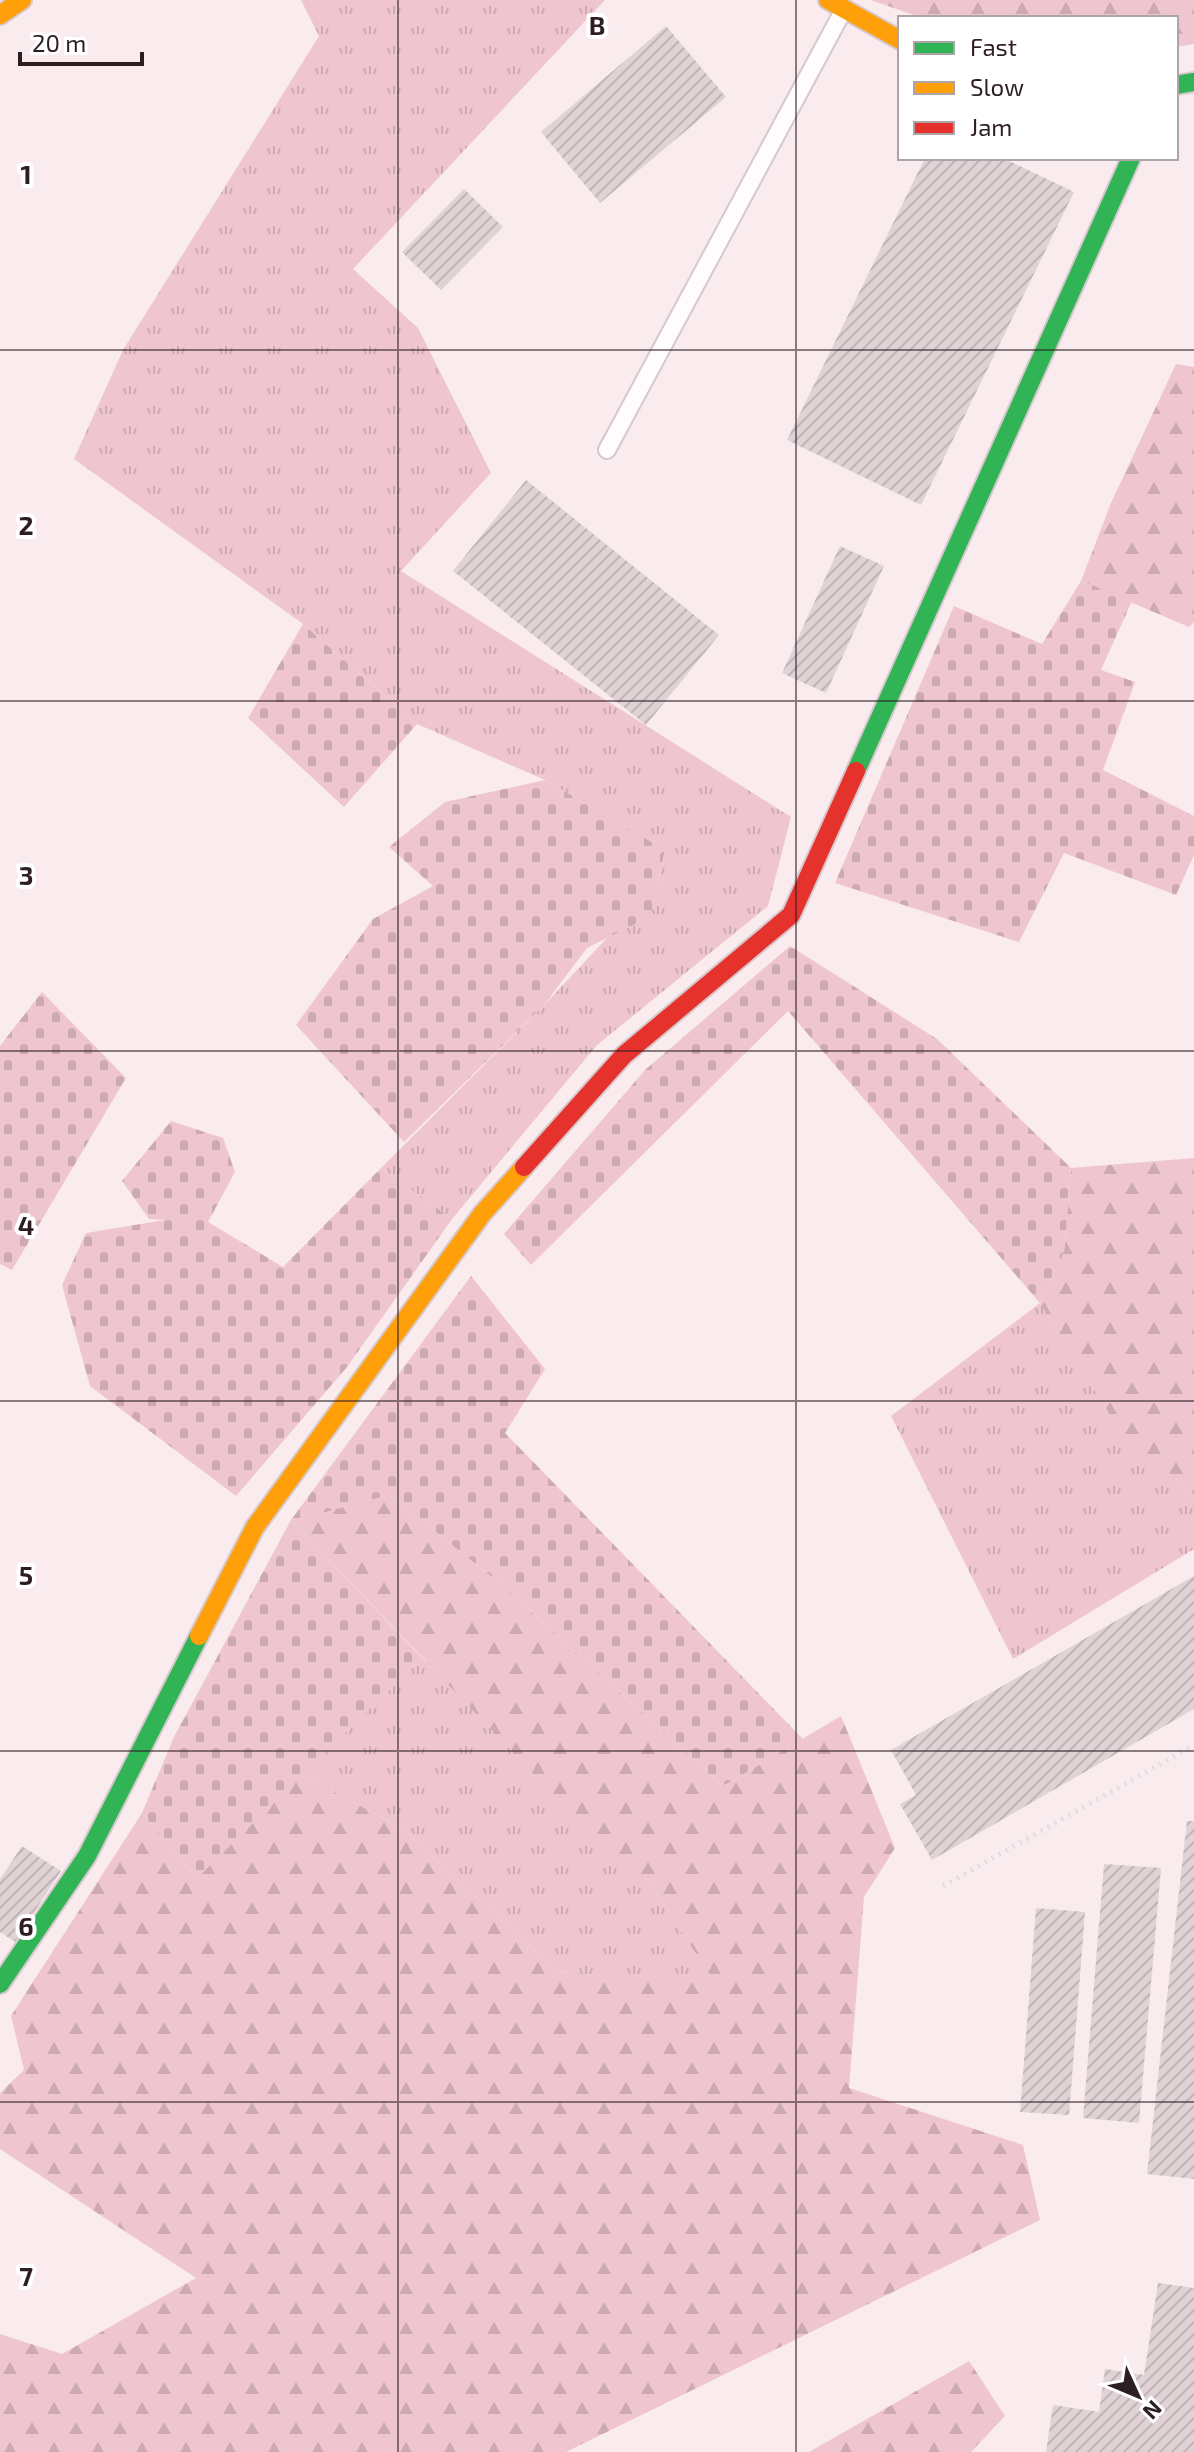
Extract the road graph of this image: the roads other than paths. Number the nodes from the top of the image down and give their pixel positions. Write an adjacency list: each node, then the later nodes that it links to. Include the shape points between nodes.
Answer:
1 (22, 0): 3 (main road)
2 (836, 5): 4 (main road); 6 (lane)
3 (0, 15)
4 (898, 39)
5 (1130, 160): 7 (main road, via 791,915 624,1055 482,1214 255,1527 87,1856)
6 (607, 450)
7 (0, 1984)

